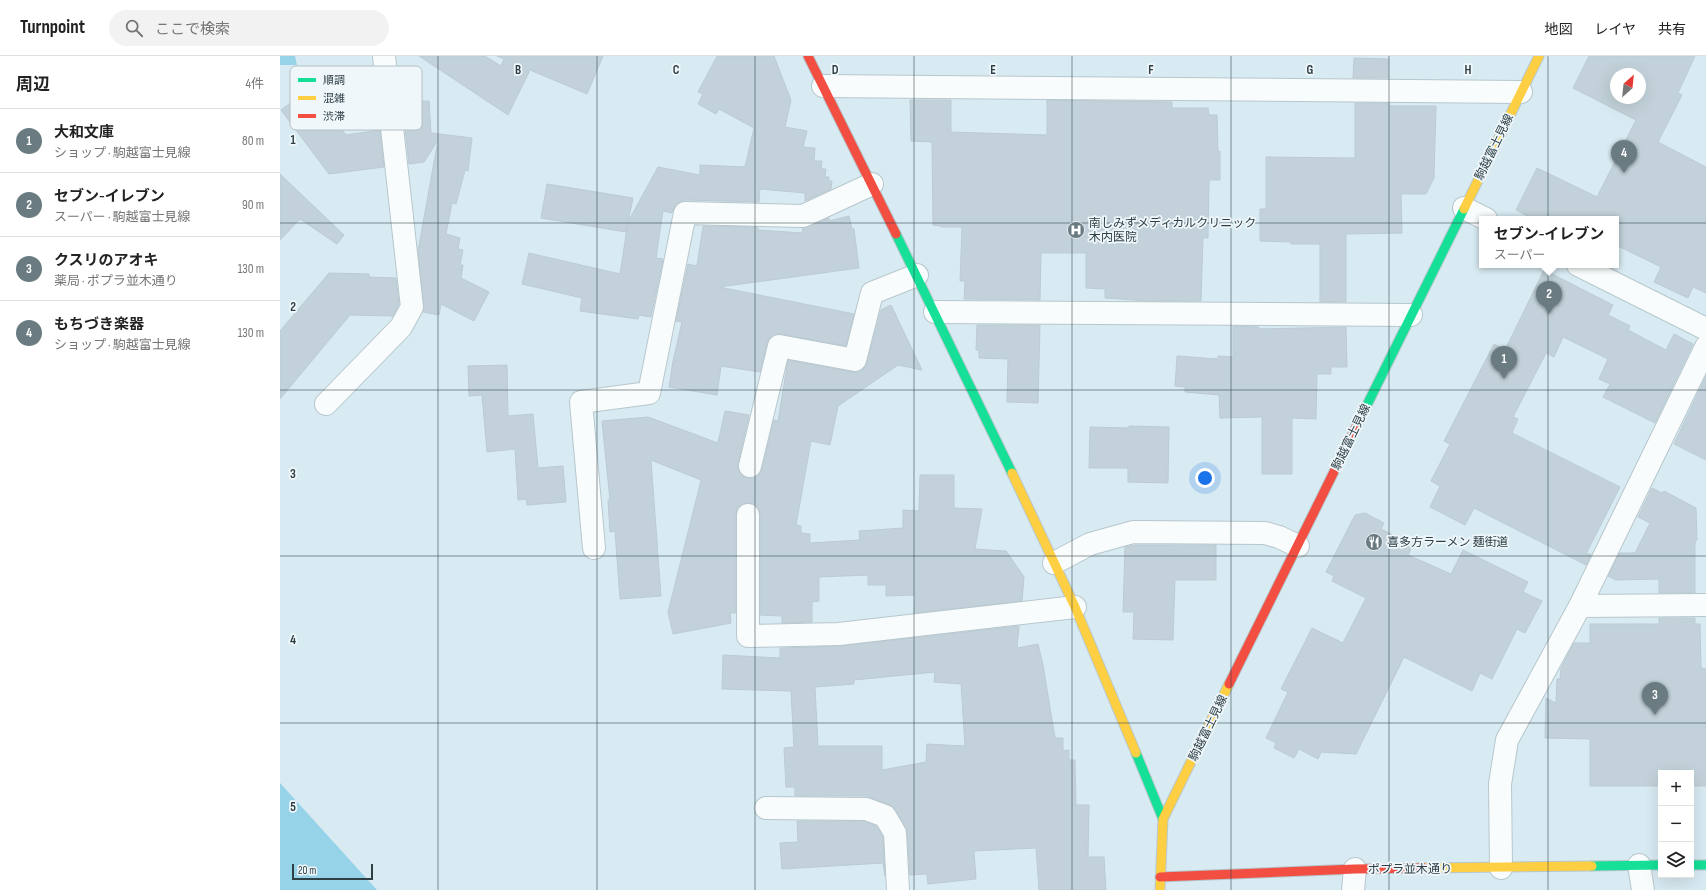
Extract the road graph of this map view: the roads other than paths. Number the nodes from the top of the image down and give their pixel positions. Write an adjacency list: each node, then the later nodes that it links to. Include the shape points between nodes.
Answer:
1 (384, 56): 4 (street)
2 (808, 56): 5 (street)
3 (1539, 56): 6 (street, 駒越富士見線)
4 (385, 66)
5 (823, 86): 6 (street); 8 (street)
6 (1521, 92): 9 (street, 駒越富士見線)
7 (392, 130): 17 (street, via 412,307 401,327)
8 (872, 184): 12 (street); 21 (street, via 803,216 685,213 649,393 581,402)
9 (1464, 208): 10 (street); 14 (street, 駒越富士見線)
10 (1480, 216)
11 (1584, 268): 15 (street)
12 (917, 275): 13 (street); 18 (street, via 872,293 855,360 779,346)
13 (935, 312): 14 (street); 22 (street)
14 (1411, 315): 20 (street, 駒越富士見線)
15 (1706, 329)
16 (1706, 347): 24 (street)
17 (326, 404)
18 (750, 466)
19 (748, 515): 25 (street, via 748,636 838,634)
20 (1298, 546): 22 (street, via 1265,533 1133,532 1090,544); 27 (street, 駒越富士見線)
21 (594, 548)
22 (1054, 563): 25 (street)
23 (1706, 605): 24 (street)
24 (1580, 606): 32 (street, via 1507,740 1500,784)
25 (1075, 607): 27 (street)
26 (766, 808): 35 (street, via 866,808 885,816 895,833)
27 (1163, 819): 33 (street)
28 (1639, 865): 29 (street, ポプラ並木通り); 32 (street, ポプラ並木通り); 37 (street)
29 (1658, 865)
30 (1694, 865): 31 (street)
31 (1706, 865)
32 (1501, 868): 34 (street, ポプラ並木通り)
33 (1160, 877): 34 (street, ポプラ並木通り); 36 (street)
34 (1354, 880)
35 (898, 890)
36 (1160, 890)
37 (1643, 890)

